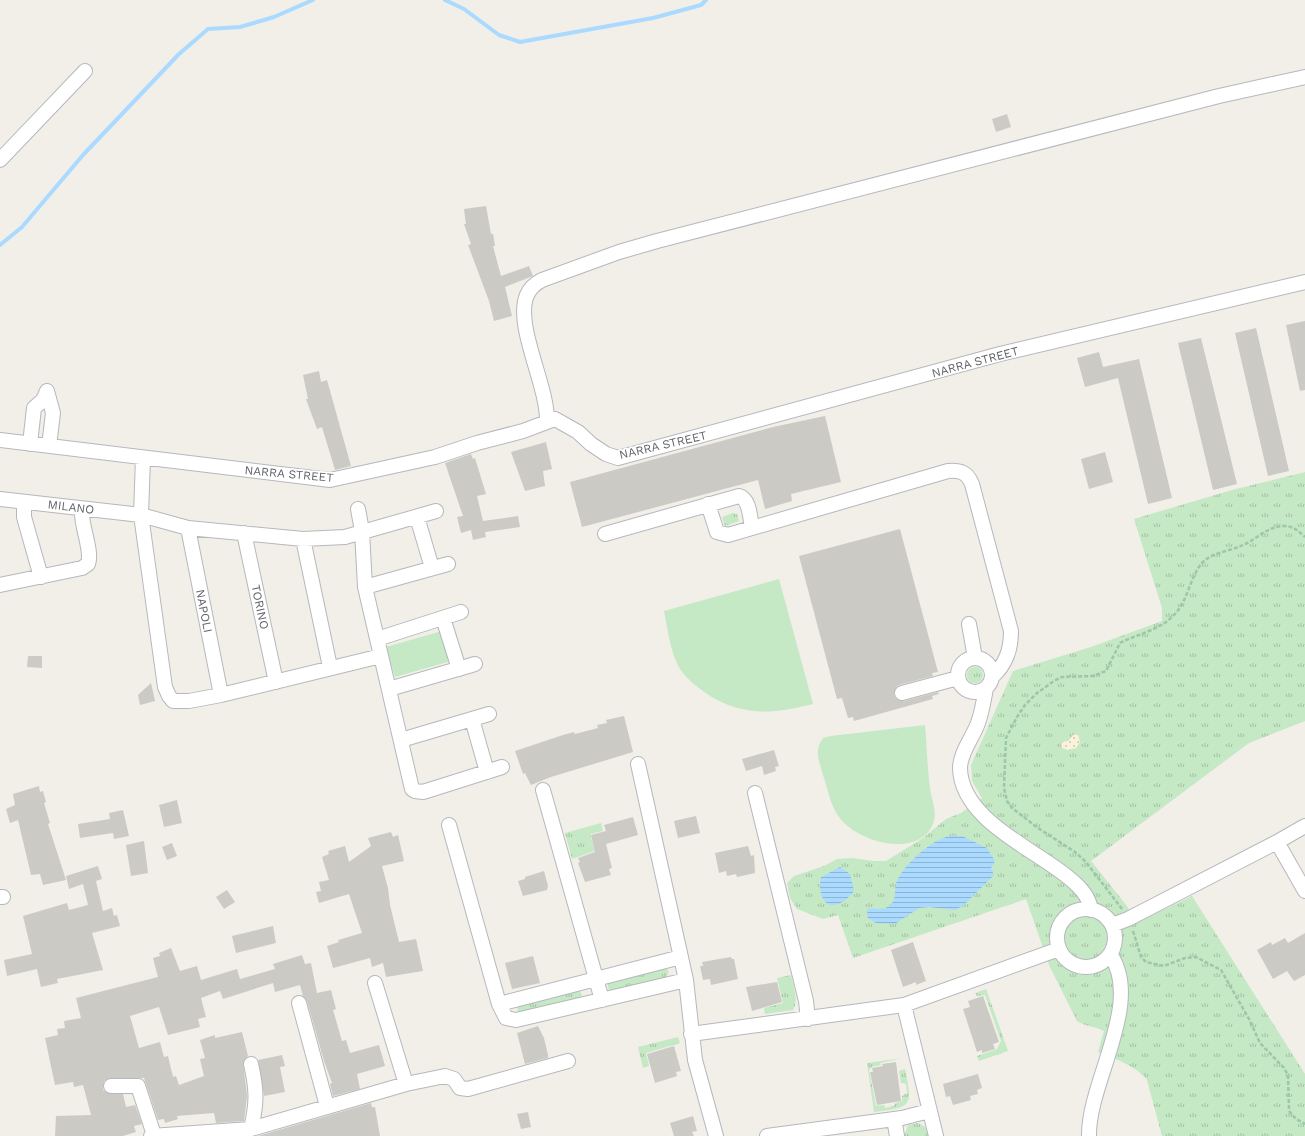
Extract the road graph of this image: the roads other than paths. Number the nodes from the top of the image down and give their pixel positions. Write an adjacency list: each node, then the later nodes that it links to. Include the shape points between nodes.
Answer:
1 (85, 70): 3 (street)
2 (1305, 77): 5 (street, via 1211,98 657,241 542,280 527,294 524,322 545,395)
3 (0, 160)
4 (1305, 282): 5 (street, NARRA STREET, via 1000,354 618,458 606,454 578,432 555,419)
5 (547, 422): 9 (street, NARRA STREET, via 435,457 330,480)
6 (0, 440): 7 (street, NARRA STREET)
7 (30, 444): 8 (street, NARRA STREET); 8 (street, via 34,408 43,400 47,391 53,413)
8 (49, 446): 9 (street, NARRA STREET)
9 (143, 458): 16 (street)
10 (0, 499): 11 (street, MILANO)
11 (24, 502): 13 (street, MILANO); 26 (street, via 24,517)
12 (708, 504): 19 (street, via 717,532 728,535); 19 (street, via 743,497); 22 (street)
13 (82, 509): 16 (street, MILANO); 26 (street, via 88,564 82,568)
14 (358, 509): 20 (street)
15 (436, 511): 17 (street, MILANO)
16 (142, 515): 18 (street, MILANO); 43 (street, via 165,686 169,696 181,702)
17 (417, 517): 20 (street, MILANO); 25 (street)
18 (188, 528): 21 (street, MILANO); 43 (street, NAPOLI)
19 (752, 528): 40 (street, via 948,471 963,472 972,484 1011,631 1010,651 1001,668)
20 (362, 531): 23 (street, MILANO, via 345,537); 28 (street)
21 (244, 533): 23 (street, MILANO); 39 (street, TORINO)
22 (605, 534)
23 (303, 539): 36 (street)
24 (448, 564): 25 (street)
25 (432, 568): 28 (street)
26 (41, 577): 27 (street)
27 (0, 585)
28 (365, 587): 32 (street)
29 (461, 612): 30 (street)
30 (443, 618): 32 (street); 37 (street)
31 (969, 624): 34 (street)
32 (377, 639): 33 (street)
33 (381, 656): 36 (street); 41 (street)
34 (975, 658): 38 (street, via 962,664); 40 (street, via 988,665)
35 (475, 664): 37 (street)
36 (330, 667): 39 (street)
37 (458, 669): 41 (street)
38 (958, 678): 40 (street, via 968,691 980,691); 42 (street)
39 (276, 682): 43 (street)
40 (989, 682): 56 (street, via 978,723 961,760 962,782 967,794 985,818 1076,884 1087,897)
41 (389, 689): 46 (street)
42 (902, 693)
43 (221, 695)
44 (489, 714): 45 (street)
45 (472, 719): 46 (street); 49 (street)
46 (401, 740): 49 (street, via 412,788 415,791 423,792)
47 (638, 764): 60 (street)
48 (502, 767): 49 (street)
49 (487, 772)
50 (543, 790): 61 (street)
51 (755, 793): 68 (street, via 806,1001)
52 (449, 825): 66 (street)
53 (1305, 826): 54 (street)
54 (1277, 842): 55 (street); 57 (street)
55 (1305, 891)
56 (1091, 910): 57 (street, via 1106,917); 58 (street, via 1078,910 1062,921 1057,935)
57 (1112, 925): 59 (street, via 1115,942)
58 (1059, 949): 59 (street, via 1064,958 1081,968 1091,968 1100,964); 67 (street)
59 (1110, 954): 83 (street, via 1118,970 1120,1009 1092,1105)
60 (681, 957): 61 (street); 62 (street)
61 (597, 979): 64 (street); 66 (street)
62 (686, 980): 64 (street); 69 (street)
63 (375, 982): 72 (street)
64 (602, 1000): 66 (street, via 516,1020 506,1018)
65 (299, 1003): 74 (street)
66 (499, 1004)
67 (904, 1004): 68 (street); 75 (street)
68 (808, 1019): 69 (street)
69 (691, 1034): 79 (street, via 695,1060)
70 (568, 1061): 72 (street, via 468,1089 460,1088 454,1079 445,1076)
71 (252, 1064): 77 (street, via 256,1104)
72 (406, 1084): 74 (street)
73 (111, 1086): 78 (street, via 138,1086)
74 (327, 1106): 77 (street)
75 (929, 1111): 76 (street); 82 (street)
76 (894, 1119): 80 (street); 81 (street)
77 (251, 1129): 78 (street)
78 (152, 1135)
79 (716, 1136)
80 (767, 1136)
81 (897, 1136)
82 (936, 1136)
83 (1089, 1136)

